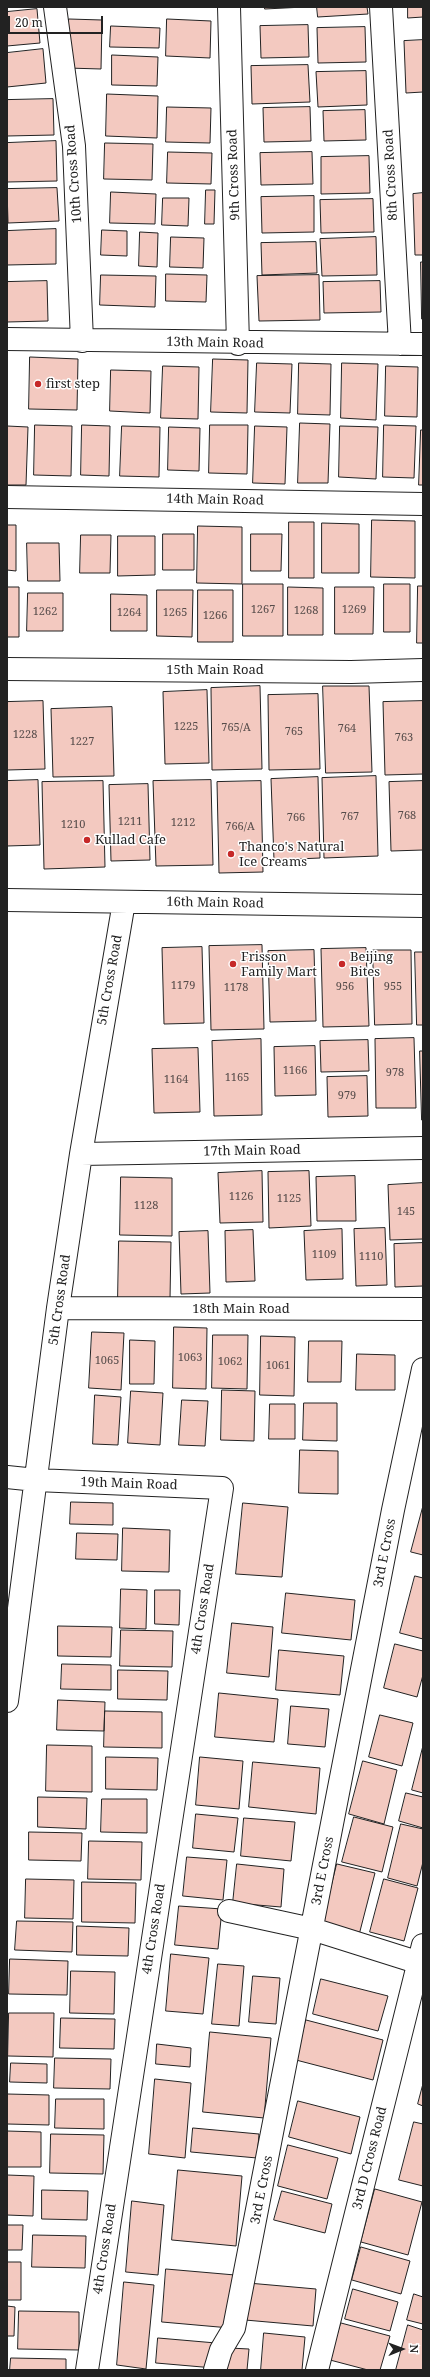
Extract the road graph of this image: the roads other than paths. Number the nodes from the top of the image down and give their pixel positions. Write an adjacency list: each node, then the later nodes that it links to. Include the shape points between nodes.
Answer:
1 (55, 7): 5 (street, 10th Cross Road, via 74,146)
2 (229, 7): 6 (street, 9th Cross Road)
3 (381, 7): 7 (street, 8th Cross Road)
4 (7, 339): 5 (street, 13th Main Road)
5 (82, 341): 6 (street, 13th Main Road)
6 (238, 344): 7 (street, 13th Main Road)
7 (400, 344): 8 (street, 13th Main Road)
8 (423, 344)
9 (7, 497): 10 (street, 14th Main Road)
10 (423, 504)
11 (7, 669): 12 (street, 15th Main Road, via 351,672)
12 (423, 670)
13 (7, 900): 14 (street, 16th Main Road)
14 (124, 902): 15 (street, 16th Main Road); 17 (street, 5th Cross Road)
15 (423, 906)
16 (423, 1148): 17 (street, 17th Main Road)
17 (81, 1154): 18 (street, 5th Cross Road)
18 (58, 1308): 19 (street, 18th Main Road); 22 (street, 5th Cross Road)
19 (423, 1309)
20 (423, 1369): 26 (street, 3rd E Cross, via 393,1510)
21 (7, 1477): 22 (street, 19th Main Road)
22 (36, 1480): 23 (street, 19th Main Road); 24 (street, 5th Cross Road)
23 (222, 1488): 28 (street, 4th Cross Road)
24 (7, 1701)
25 (229, 1911): 26 (street)
26 (312, 1929): 27 (street); 29 (street, 3rd E Cross, via 234,2328 221,2350)
27 (422, 1958): 30 (street, 3rd D Cross Road)
28 (87, 2370)
29 (215, 2370)
30 (317, 2370)

